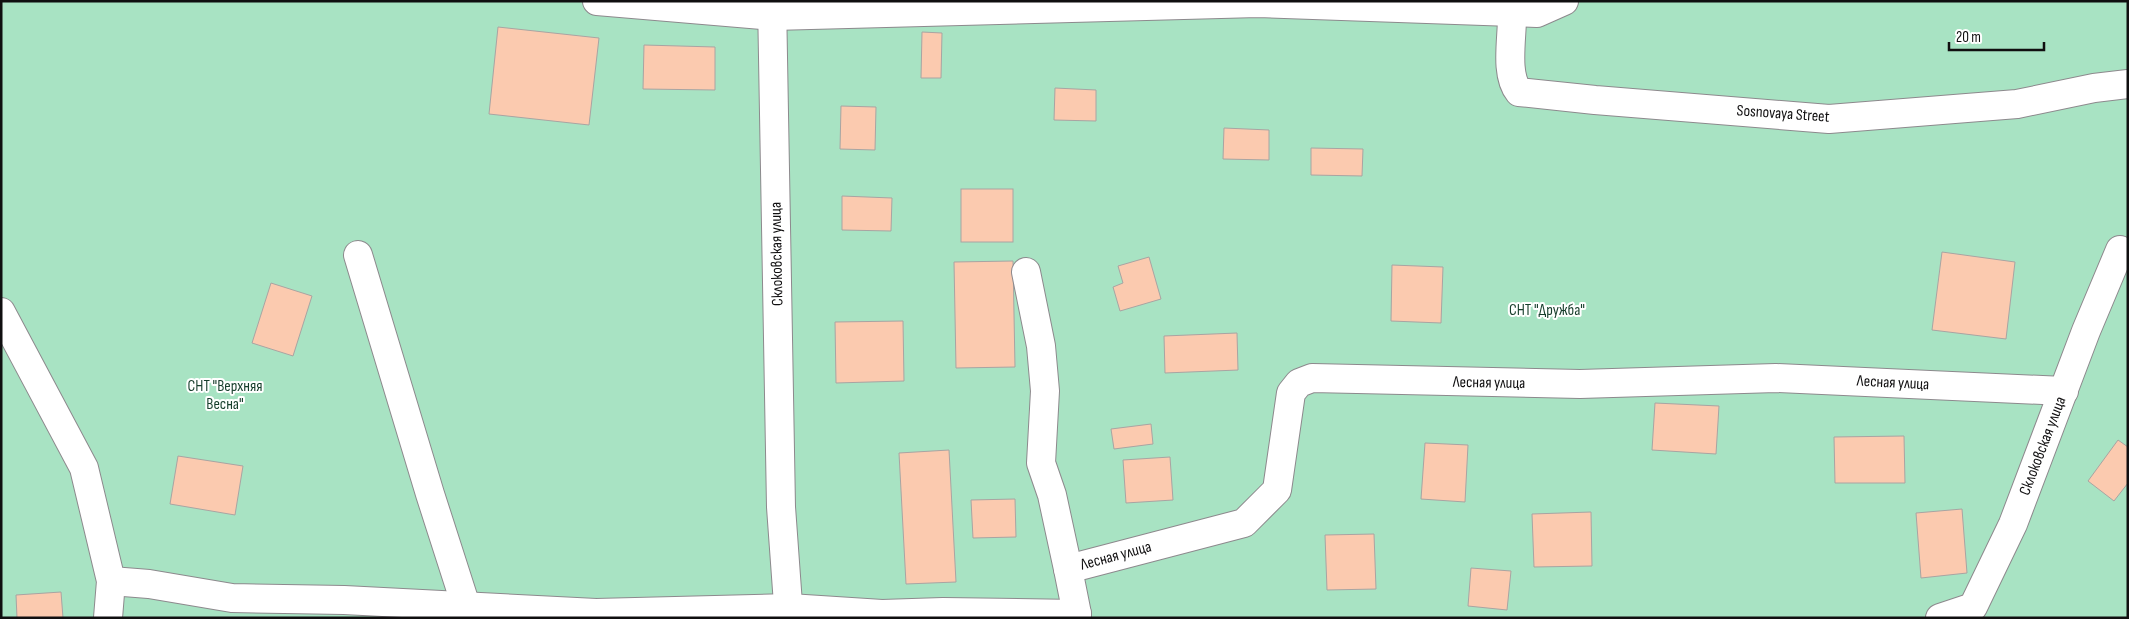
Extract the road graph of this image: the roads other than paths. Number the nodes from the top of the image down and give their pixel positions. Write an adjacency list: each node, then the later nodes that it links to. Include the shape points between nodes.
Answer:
1 (597, 1): 3 (street)
2 (1564, 1): 4 (street, via 1537,14)
3 (772, 8): 4 (street, via 1258,3); 14 (street, Склоковская улица, via 781,507)
4 (1512, 12): 5 (street, Sosnovaya Street, via 1511,65 1513,85 1519,92 1829,119 2017,104)
5 (2128, 84)
6 (2120, 250): 10 (street, Склоковская улица)
7 (358, 256): 13 (street)
8 (1026, 272): 11 (street, via 1041,346 1045,391 1041,463 1052,495)
9 (1, 312): 12 (street, via 84,468)
10 (2064, 391): 11 (street, Лесная улица, via 1776,378 1580,384 1312,378 1299,383 1291,393 1277,490 1244,523); 17 (street, Склоковская улица, via 2013,524 1973,607)
11 (1068, 569): 15 (street, Лесная улица)
12 (111, 581): 13 (street, via 232,598 344,600); 16 (street)
13 (466, 612): 14 (street)
14 (789, 613): 15 (street, via 943,612)
15 (1079, 616)
16 (108, 618)
17 (1940, 618)

